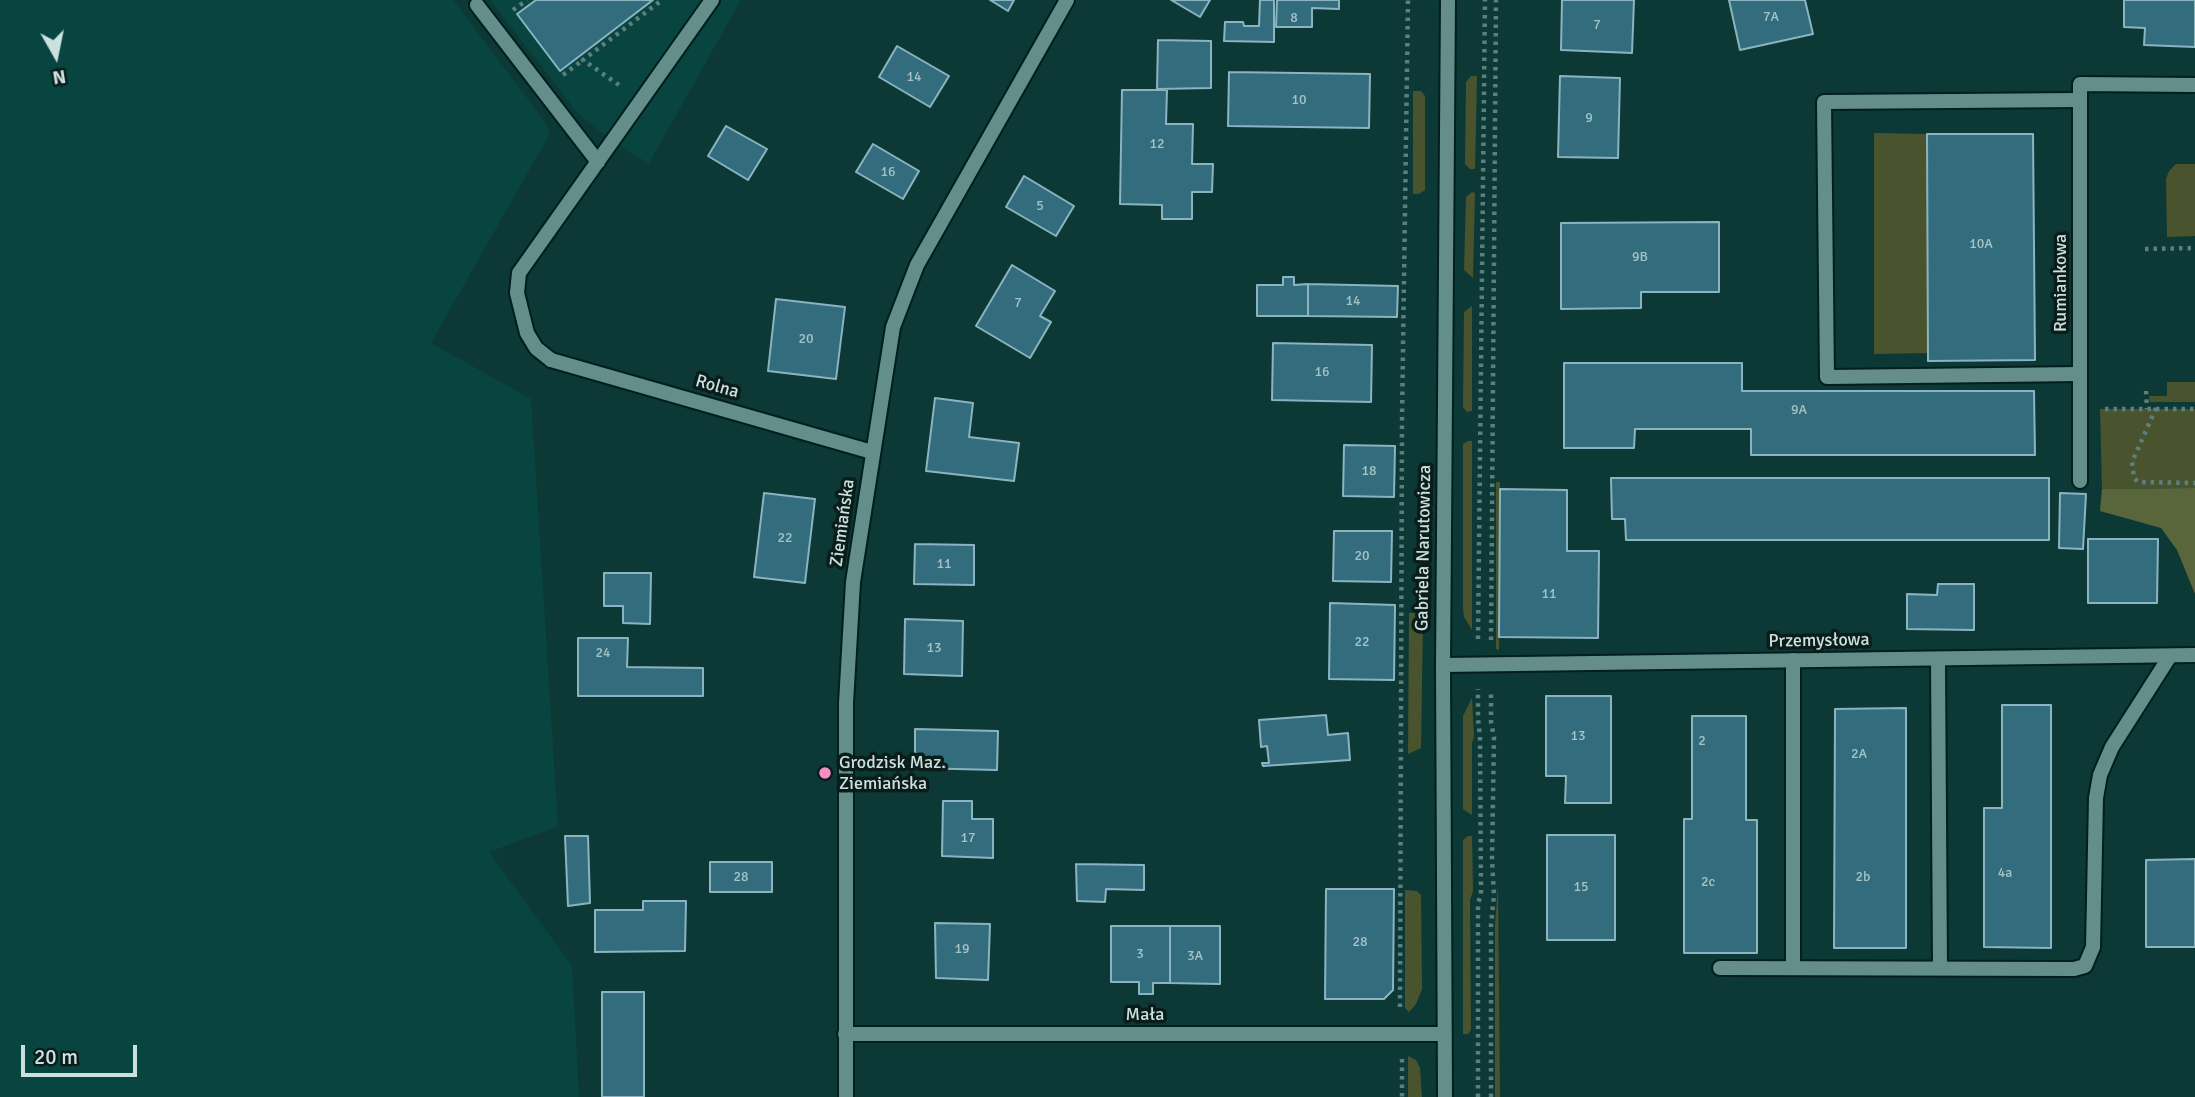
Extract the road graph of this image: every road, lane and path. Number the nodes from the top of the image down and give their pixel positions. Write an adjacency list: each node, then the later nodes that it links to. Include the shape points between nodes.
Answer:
1 (662, 0): 10 (path, via 583,60)
2 (712, 0): 12 (street)
3 (1067, 0): 21 (street, Ziemiańska, via 916,265 893,327)
4 (1408, 0): 33 (path, via 1400,1009)
5 (1448, 0): 28 (street, Gabriela Narutowicza)
6 (1485, 0): 29 (path)
7 (1496, 0): 29 (path)
8 (477, 5): 12 (street)
9 (2195, 85): 11 (street, Rumiankowa, via 2080,85)
10 (626, 91)
11 (2080, 100): 15 (street, Rumiankowa); 15 (street, via 1824,102 1827,377)
12 (598, 162): 21 (street, Rolna, via 519,273 517,293 527,333 536,348 551,360)
13 (2195, 248): 14 (path)
14 (2145, 249)
15 (2080, 374): 19 (street, Rumiankowa)
16 (2146, 391): 17 (path)
17 (2147, 408): 18 (path); 19 (path)
18 (2156, 408): 20 (path); 23 (path, via 2132,462 2134,478 2138,482)
19 (2080, 409): 22 (street, Rumiankowa)
20 (2195, 409)
21 (872, 452): 34 (street, Ziemiańska, via 853,582 846,703)
22 (2081, 481)
23 (2195, 483)
24 (2195, 655): 25 (street, Przemysłowa)
25 (2170, 656): 26 (street, Przemysłowa); 32 (street, via 2112,747 2100,775 2093,947 2085,965 2074,969)
26 (1938, 659): 27 (street, Przemysłowa); 32 (street)
27 (1793, 660): 29 (street, Przemysłowa); 31 (street)
28 (1443, 665): 29 (street, Przemysłowa); 35 (street, Gabriela Narutowicza)
29 (1485, 665): 38 (path); 39 (path, via 1494,737)
30 (1720, 968): 31 (street)
31 (1793, 968): 32 (street)
32 (1940, 968)
33 (1396, 1012)
34 (845, 1034): 35 (street, Mała); 36 (street, Ziemiańska)
35 (1444, 1034): 37 (street, Gabriela Narutowicza)
36 (846, 1097)
37 (1445, 1097)
38 (1478, 1097)
39 (1491, 1097)

